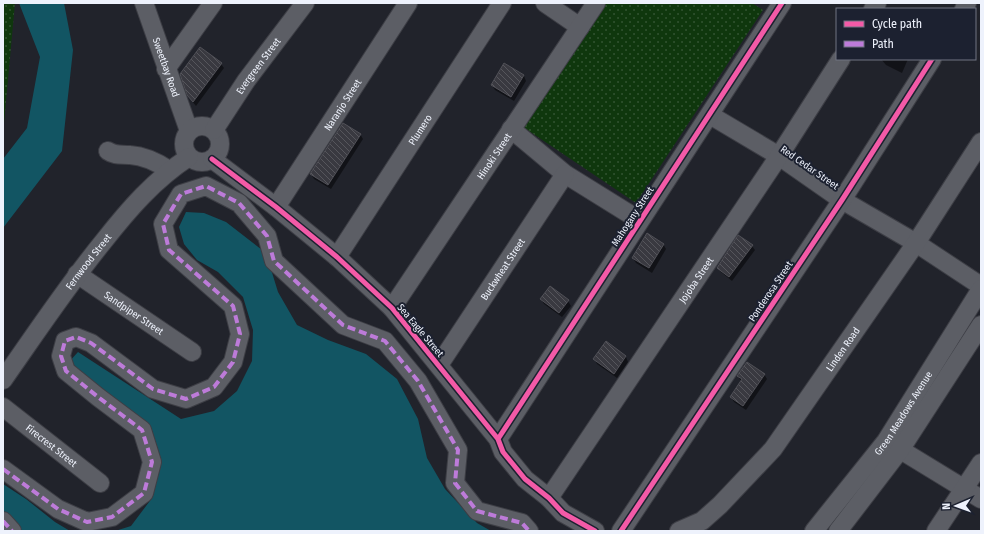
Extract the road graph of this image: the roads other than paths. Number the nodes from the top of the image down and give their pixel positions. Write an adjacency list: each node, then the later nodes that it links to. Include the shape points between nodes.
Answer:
1 (144, 3): 12 (street, Sweetbay Road)
2 (213, 3): 12 (street)
3 (305, 3): 15 (street, Evergreen Street, via 246,81)
4 (408, 3): 25 (street, Naranjo Street)
5 (502, 3): 28 (street, Plumero)
6 (545, 3): 9 (street)
7 (596, 3): 9 (street, Hinoki Street)
8 (778, 4): 13 (street, Mahogany Street)
9 (580, 26): 14 (street, Hinoki Street)
10 (840, 60): 19 (street, Jojoba Street)
11 (931, 60): 24 (street, Ponderosa Street)
12 (166, 69): 16 (street, Sweetbay Road)
13 (710, 115): 19 (street, Red Cedar Street); 26 (street, Mahogany Street)
14 (511, 129): 23 (street); 31 (street, Hinoki Street)
15 (214, 130): 16 (street, via 201,126); 21 (street, via 218,136 219,148)
16 (189, 131): 20 (street, via 184,141)
17 (981, 142): 27 (street, Linden Road)
18 (108, 151): 22 (street, via 155,160)
19 (779, 156): 24 (street, Red Cedar Street); 43 (street, Jojoba Street)
20 (189, 157): 21 (street, via 197,162); 22 (street, Fernwood Street)
21 (212, 159): 25 (street, Sea Eagle Street)
22 (169, 170): 29 (street, Fernwood Street, via 134,203)
23 (565, 174): 26 (street); 34 (street, Buckwheat Street)
24 (842, 200): 27 (street, Red Cedar Street); 49 (street, Ponderosa Street)
25 (276, 207): 28 (street, Sea Eagle Street)
26 (639, 220): 37 (street, Mahogany Street)
27 (916, 243): 30 (street, Red Cedar Street); 50 (street, Linden Road, via 773,449 702,521)
28 (337, 257): 31 (street, Sea Eagle Street)
29 (77, 274): 33 (street, Sandpiper Street); 35 (street, Fernwood Street)
30 (981, 287): 38 (street, Green Meadows Avenue)
31 (392, 308): 34 (street, Sea Eagle Street)
32 (981, 325): 38 (street, Green Meadows Avenue)
33 (192, 352)
34 (439, 365): 37 (street, Sea Eagle Street)
35 (3, 380)
36 (3, 407): 41 (street, Firecrest Street)
37 (498, 440): 43 (street, Sea Eagle Street, via 503,452 525,479)
38 (893, 445): 42 (street); 51 (street, Green Meadows Avenue); 52 (street, Green Meadows Avenue)
39 (981, 463): 42 (street)
40 (3, 469): 47 (street, via 58,509 87,522 112,517 144,493 152,462 142,430 66,371 61,356 65,342 76,337 91,343 153,389 186,400 214,387 233,362 240,334 233,306 170,250 163,224 181,194 206,186 239,203 267,236 274,261 343,326 385,341 418,381 458,450 455,483 477,511 522,524)
41 (100, 483)
42 (965, 488): 44 (street); 53 (street)
43 (549, 498): 48 (street, Sea Eagle Street, via 563,513)
44 (981, 498)
45 (3, 521): 46 (street)
46 (12, 531)
47 (530, 531)
48 (595, 531)
49 (621, 531)
50 (679, 531)
51 (814, 531)
52 (838, 531)
53 (936, 531)

